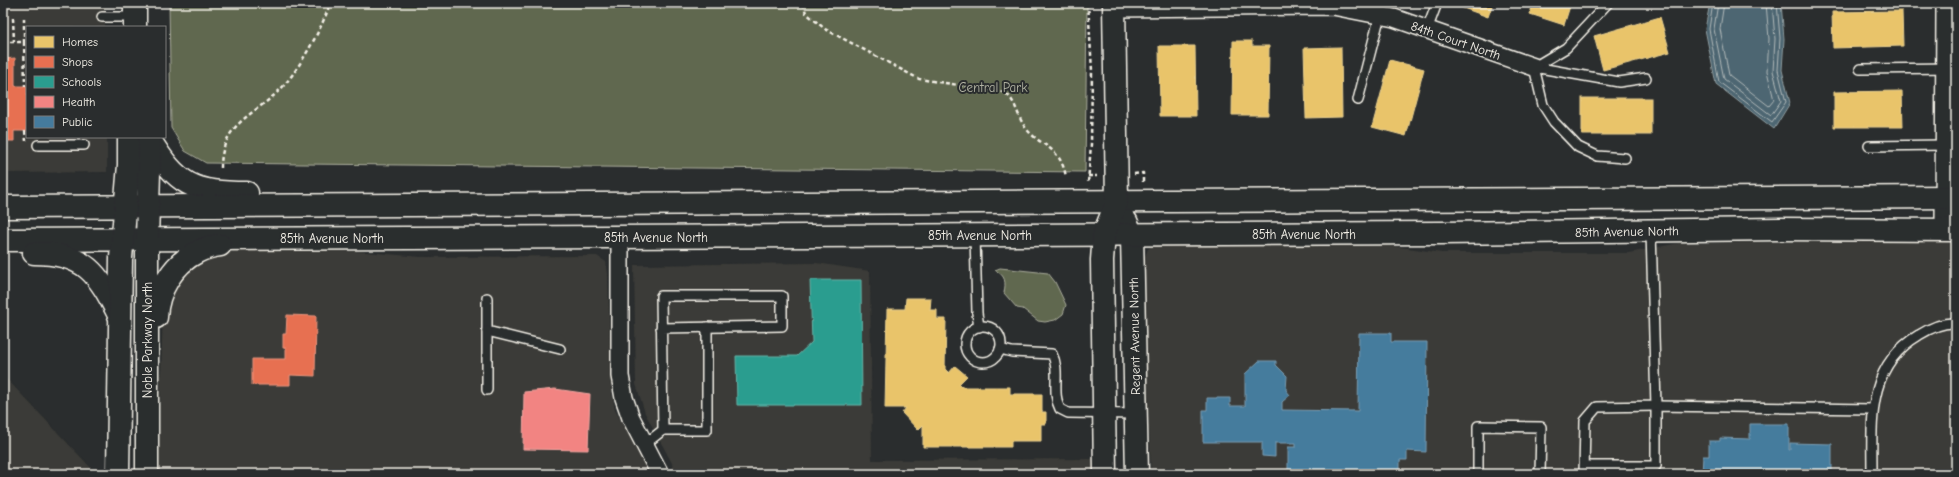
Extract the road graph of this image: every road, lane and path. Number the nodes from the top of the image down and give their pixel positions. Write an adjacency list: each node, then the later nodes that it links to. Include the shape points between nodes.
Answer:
1 (330, 3): 30 (path, via 312,41 286,84 231,131 222,150)
2 (803, 3): 32 (path, via 806,13 825,29 919,79 1004,92 1010,96 1025,128 1056,152)
3 (1088, 3): 31 (path, via 1092,72)
4 (1437, 3): 14 (lane)
5 (1608, 3): 18 (lane, via 1566,48)
6 (1946, 3): 20 (street)
7 (1114, 6): 8 (street, 84th Court North); 34 (main road, Regent Avenue North)
8 (1359, 6): 9 (street, 84th Court North)
9 (1380, 15): 14 (street, 84th Court North); 23 (lane)
10 (135, 16): 11 (lane)
11 (102, 17)
12 (13, 18): 16 (path)
13 (24, 18): 17 (path)
14 (1427, 30): 18 (street, 84th Court North)
15 (3, 42): 16 (path)
16 (14, 42): 17 (path)
17 (24, 42): 22 (path)
18 (1534, 67): 21 (lane, via 1619,82); 29 (lane, via 1543,106 1554,122 1578,146 1597,156)
19 (1860, 69): 20 (lane)
20 (1951, 69): 27 (street)
21 (1646, 78)
22 (25, 86)
23 (1358, 100)
24 (143, 138): 35 (main road, via 175,175 188,184 205,190 242,193 411,192); 37 (main road, Noble Parkway North, via 129,165); 38 (main road, Noble Parkway North)
25 (38, 145): 26 (lane)
26 (84, 145)
27 (1945, 145): 28 (lane); 33 (street)
28 (1869, 146)
29 (1625, 158)
30 (221, 168)
31 (1088, 176)
32 (1066, 177)
33 (1950, 197): 34 (main road); 39 (street)
34 (1117, 202): 35 (main road); 41 (main road, Regent Avenue North); 43 (main road, Regent Avenue North)
35 (437, 205): 38 (main road)
36 (3, 207): 37 (main road)
37 (125, 207): 38 (main road); 47 (main road, Noble Parkway North)
38 (148, 207): 48 (main road, Noble Parkway North)
39 (1950, 230): 40 (main road, 85th Avenue North)
40 (1651, 231): 43 (main road, 85th Avenue North); 61 (lane)
41 (1104, 234): 42 (main road, 85th Avenue North); 43 (main road, 85th Avenue North); 63 (main road, Regent Avenue North)
42 (976, 235): 44 (main road, 85th Avenue North); 54 (lane)
43 (1132, 235): 64 (main road, Regent Avenue North)
44 (620, 237): 45 (main road, 85th Avenue North); 66 (street, via 620,376 631,418)
45 (248, 238): 48 (main road, 85th Avenue North); 60 (main road, via 196,252 176,268 166,281 156,309 155,379)
46 (3, 240): 47 (main road, 85th Avenue North)
47 (123, 240): 48 (main road, 85th Avenue North); 51 (main road, Noble Parkway North)
48 (147, 240): 60 (main road, Noble Parkway North)
49 (3, 254): 51 (main road, via 61,254 73,259 98,278)
50 (487, 298): 56 (lane)
51 (120, 317): 68 (main road, Noble Parkway North)
52 (1956, 323): 62 (lane, via 1931,328 1898,350 1879,382)
53 (707, 327): 55 (lane); 55 (lane, via 782,326 782,296 661,296); 65 (lane, via 707,430)
54 (979, 327): 58 (lane, via 995,330 1001,340); 58 (lane, via 972,331 966,341 966,348 972,358 977,361 988,361 997,355)
55 (661, 328): 65 (lane)
56 (488, 331): 57 (lane); 59 (lane)
57 (560, 349)
58 (1000, 349): 63 (lane, via 1052,354 1056,361 1056,400 1060,409 1068,412)
59 (487, 390)
60 (147, 401): 69 (main road, Noble Parkway North)
61 (1656, 406): 62 (lane); 67 (lane, via 1598,406 1585,421); 67 (lane, via 1656,466)
62 (1872, 409): 75 (lane)
63 (1104, 412): 64 (lane); 71 (main road, Regent Avenue North)
64 (1136, 414): 72 (main road, Regent Avenue North)
65 (663, 430): 66 (lane)
66 (645, 444): 70 (street)
67 (1584, 470)
68 (118, 474)
69 (147, 474)
70 (660, 474)
71 (1105, 474)
72 (1137, 474)
73 (1478, 474): 74 (lane, via 1478,426 1541,427)
74 (1540, 474)
75 (1872, 474)

